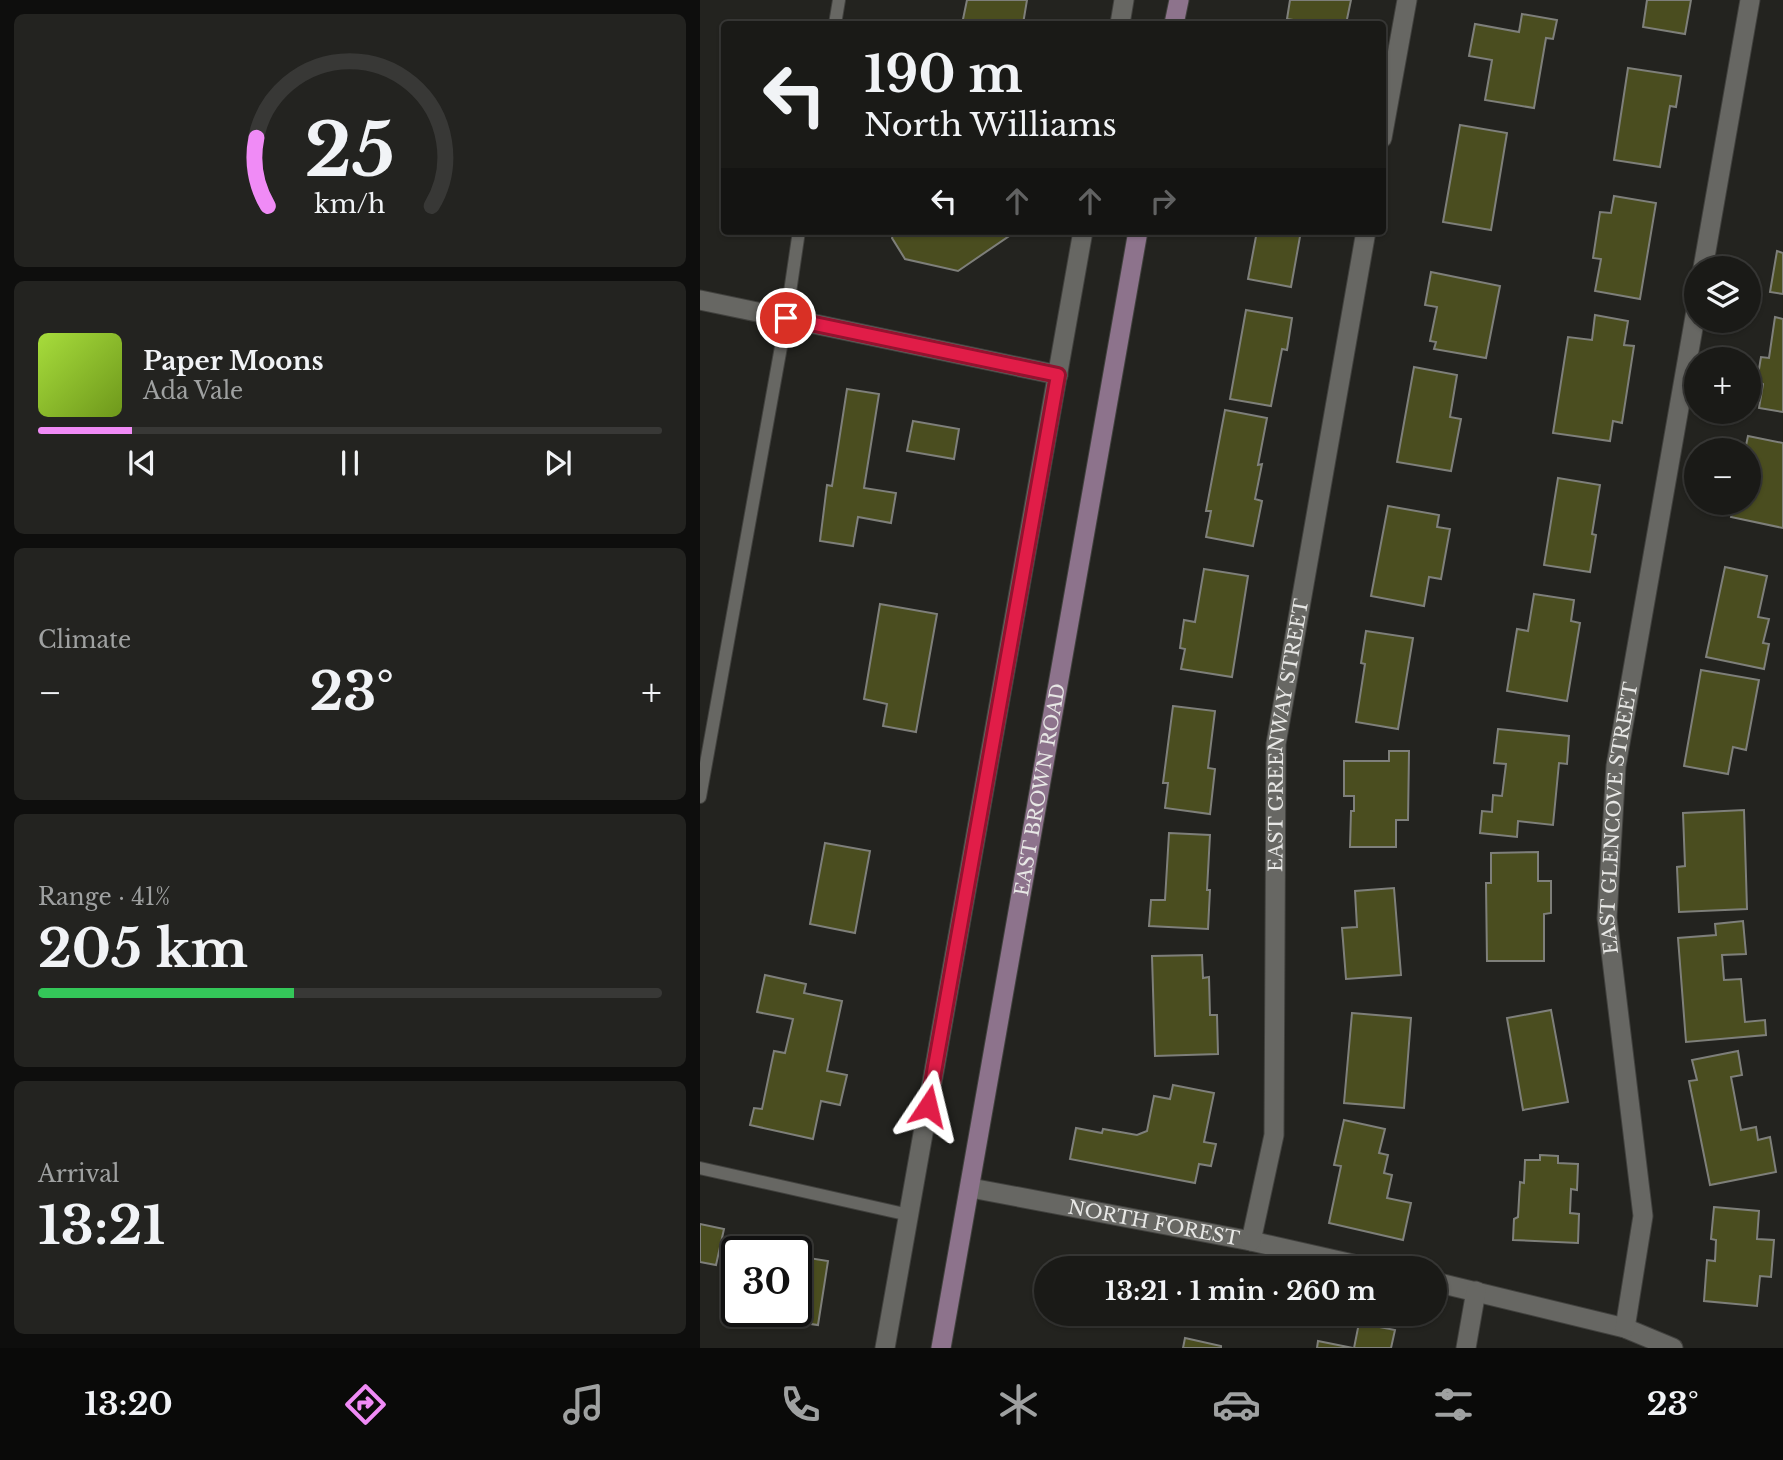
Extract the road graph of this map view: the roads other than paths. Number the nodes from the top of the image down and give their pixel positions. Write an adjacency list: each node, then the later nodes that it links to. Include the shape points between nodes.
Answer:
1 (839, 0): 6 (lane)
2 (1125, 0): 7 (street)
3 (1179, 0): 8 (main road)
4 (1407, 0): 9 (street)
5 (1750, 0): 14 (street)
6 (836, 21)
7 (1121, 21)
8 (1175, 21)
9 (1386, 116)
10 (798, 235): 16 (lane)
11 (1082, 235): 18 (street)
12 (1137, 235): 21 (main road, EAST BROWN ROAD)
13 (1365, 235): 23 (street, EAST GREENWAY STREET, via 1276,744 1274,1135)
14 (1705, 256)
15 (700, 300): 16 (street)
16 (786, 318): 18 (street); 19 (lane)
17 (1692, 333): 27 (street, EAST GLENCOVE STREET, via 1616,766 1607,918 1643,1216)
18 (1058, 375): 22 (street)
19 (700, 797)
20 (700, 1168): 22 (lane)
21 (971, 1188): 23 (street, NORTH FOREST); 29 (main road, EAST BROWN ROAD)
22 (909, 1215): 28 (street)
23 (1251, 1241): 24 (street, NORTH FOREST)
24 (1317, 1256)
25 (1447, 1285): 26 (street)
26 (1476, 1291): 27 (street); 30 (street)
27 (1625, 1328): 31 (street)
28 (885, 1348)
29 (942, 1348)
30 (1466, 1348)
31 (1673, 1348)

